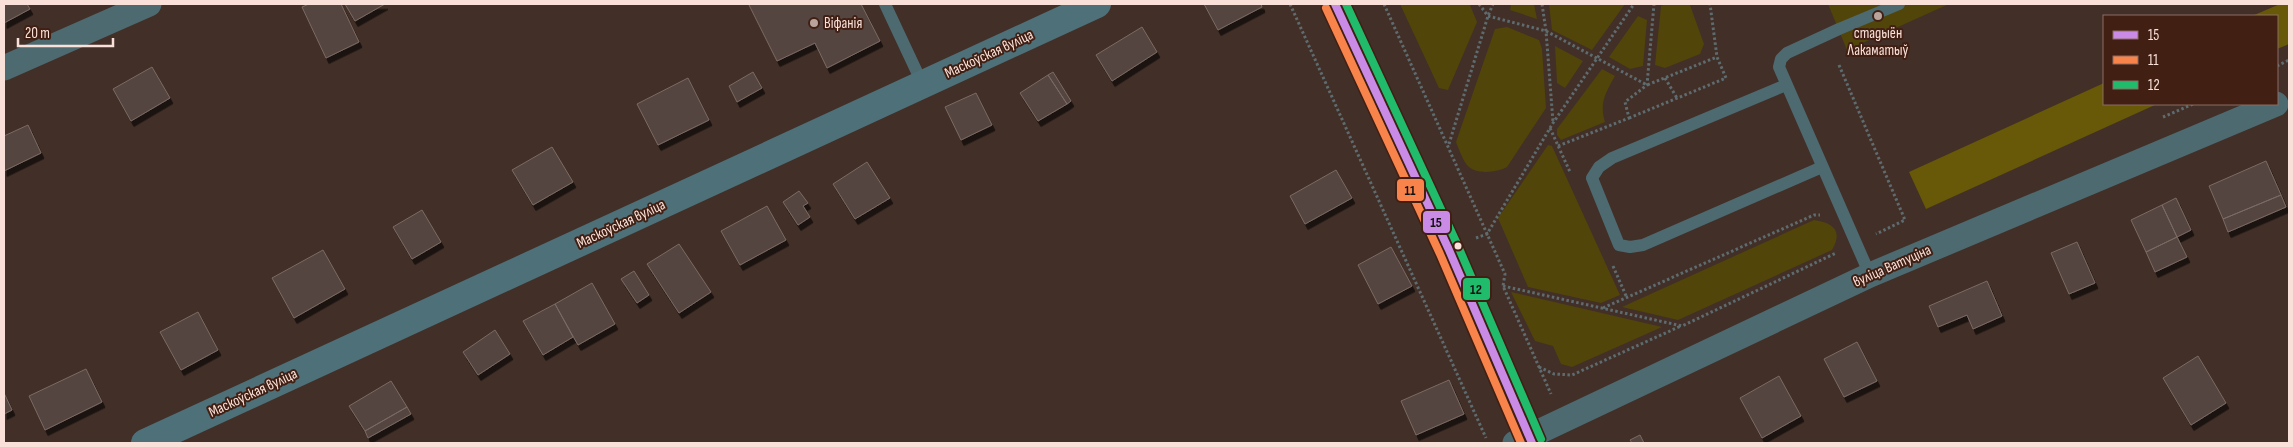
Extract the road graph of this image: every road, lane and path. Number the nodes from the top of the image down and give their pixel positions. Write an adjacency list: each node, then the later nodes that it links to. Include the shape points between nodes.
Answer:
1 (149, 4): 19 (street)
2 (886, 4): 21 (lane)
3 (1097, 4): 21 (street, Маскоўская вуліца)
4 (1290, 4): 44 (path)
5 (1335, 4): 42 (main road, via 1449,250)
6 (1384, 4): 28 (path)
7 (1479, 4): 14 (path)
8 (1493, 4): 14 (path)
9 (1542, 4): 15 (path)
10 (1634, 4): 17 (path)
11 (1654, 4): 22 (path)
12 (1710, 4): 16 (path)
13 (1899, 4): 23 (lane, via 1787,53 1779,67)
14 (1488, 16): 15 (path); 28 (path)
15 (1546, 31): 17 (path); 27 (path)
16 (1717, 57): 20 (path); 24 (path, via 1726,78)
17 (1596, 58): 22 (path); 27 (path)
18 (1839, 65): 33 (path, via 1905,220)
19 (4, 68)
20 (1665, 78): 22 (path); 24 (path)
21 (922, 85): 43 (street, Маскоўская вуліца)
22 (1647, 85): 26 (path, via 1625,102)
23 (1786, 85): 30 (lane); 30 (lane, via 1612,158 1599,167 1592,178 1619,245 1644,245)
24 (1677, 98): 26 (path)
25 (2274, 105): 36 (street, вуліца Ватуціна)
26 (1629, 118): 29 (path)
27 (1553, 123): 32 (path)
28 (1449, 144): 32 (path)
29 (1558, 146)
30 (1822, 166): 33 (lane)
31 (1826, 215): 38 (path, via 1814,215)
32 (1487, 234): 37 (path, via 1505,274)
33 (1856, 244): 35 (path); 36 (lane)
34 (1837, 248): 35 (path)
35 (1833, 254): 39 (path)
36 (1870, 275): 41 (street, вуліца Ватуціна)
37 (1503, 286): 38 (path); 40 (path)
38 (1602, 308): 39 (path)
39 (1682, 326): 40 (path, via 1572,375 1554,374)
40 (1539, 367): 41 (path)
41 (1563, 422): 42 (street, вуліца Ватуціна)
42 (1525, 441)
43 (145, 443)
44 (1488, 443)

